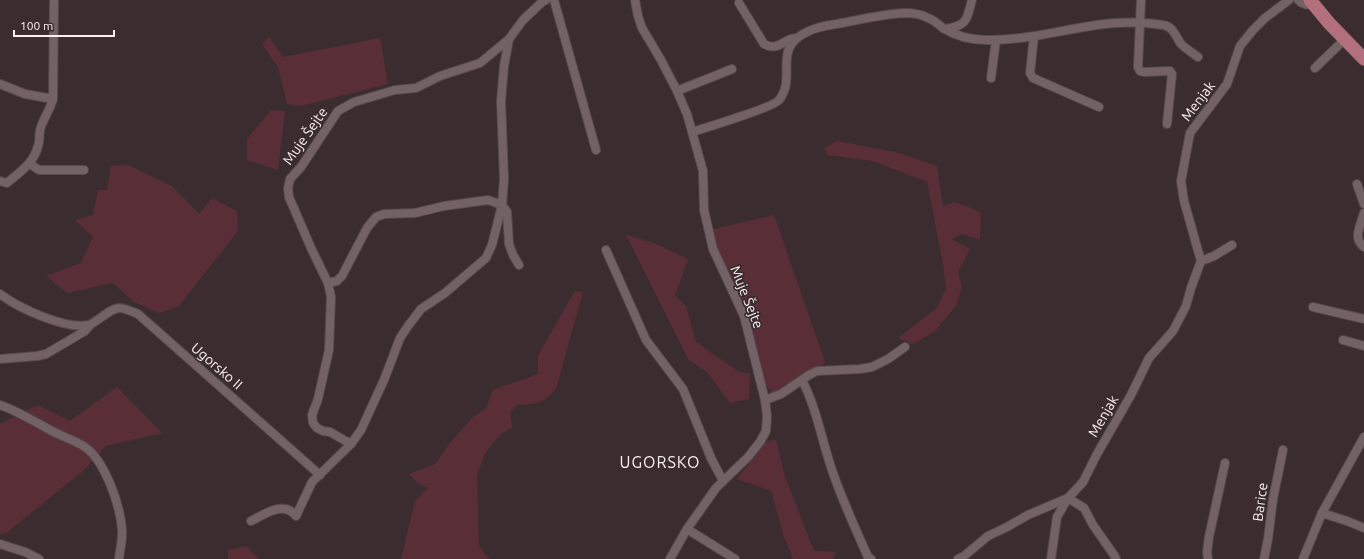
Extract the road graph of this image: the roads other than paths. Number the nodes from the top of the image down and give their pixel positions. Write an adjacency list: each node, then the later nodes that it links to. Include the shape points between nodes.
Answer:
1 (54, 0): 25 (street)
2 (543, 0): 15 (street, Muje Šejte)
3 (554, 0): 29 (street)
4 (635, 0): 24 (street, Muje Šejte, via 642,28)
5 (972, 0): 12 (street, via 964,23)
6 (1141, 0): 11 (street)
7 (1289, 0): 40 (street, Menjak, via 1257,26 1240,46 1227,84 1190,133 1181,181 1184,201)
8 (1298, 0): 9 (street, via 1308,5)
9 (1311, 2): 16 (main road)
10 (739, 3): 14 (street, via 764,44 776,47 790,38)
11 (1140, 22): 13 (street, via 1091,25); 18 (street, via 1166,25 1182,44); 27 (street, via 1140,71 1170,71 1172,74)
12 (945, 29): 14 (street, via 928,18 905,13 826,26 810,30); 17 (street, via 973,39)
13 (1034, 36): 17 (street); 26 (street, via 1030,73 1033,78)
14 (798, 38): 28 (street, via 787,52 786,88 778,102)
15 (509, 39): 35 (street, Muje Šejte, via 501,101 504,179); 42 (street, Muje Šejte, via 480,63 440,76 416,88 395,90 354,102 338,111 329,122 301,167 290,179 288,188 311,248)
16 (1345, 39): 19 (main road); 20 (street)
17 (996, 40): 22 (street)
18 (1198, 57)
19 (1364, 59)
20 (1315, 68)
21 (732, 69): 24 (street)
22 (991, 78)
23 (0, 84): 25 (street, via 25,94)
24 (677, 91): 28 (street, Muje Šejte)
25 (53, 99): 30 (street)
26 (1099, 108)
27 (1167, 124)
28 (692, 132): 52 (street, Muje Šejte, via 703,171 704,210 713,249 744,316)
29 (596, 150)
30 (30, 164): 31 (street, via 39,170); 32 (street, via 7,183)
31 (84, 170)
32 (0, 181)
33 (1358, 184): 34 (street)
34 (1364, 204)
35 (502, 206): 41 (street, Muje Šejte, via 507,212 511,249); 42 (street, via 488,200 480,200 419,212 384,214 376,217 366,228 342,276 337,282); 55 (street, Muje Šejte, via 486,258 445,293 421,309 400,338 369,414)
36 (1364, 213): 38 (street, via 1357,238)
37 (1232, 245): 40 (street)
38 (1364, 247)
39 (606, 250): 59 (street, via 646,340 683,389)
40 (1202, 261): 60 (street, Menjak, via 1186,306 1173,331 1149,358 1083,482)
41 (519, 265)
42 (328, 283): 55 (street, Muje Šejte, via 331,297 329,350 318,400 312,415 313,423 317,428)
43 (0, 294): 46 (street, via 31,312 76,325)
44 (1313, 307): 45 (street)
45 (1364, 319)
46 (90, 325): 50 (street, Ugorsko II, via 85,331 46,354); 58 (street, Ugorsko II, via 118,307 138,314)
47 (1343, 340): 49 (street)
48 (905, 346): 51 (street, via 888,359 872,366 817,371)
49 (1364, 346)
50 (0, 359)
51 (802, 380): 52 (street, via 781,394); 67 (street, via 810,395 835,479)
52 (765, 400): 59 (street, Muje Šejte, via 766,431 748,457)
53 (0, 406): 69 (street, via 71,439 86,448 97,460 114,494 121,524)
54 (1364, 437): 61 (street)
55 (351, 444): 58 (street, Muje Šejte)
56 (1283, 450): 75 (street, Barice)
57 (1225, 463): 74 (street, via 1209,537)
58 (320, 474): 62 (street, Muje Šejte, via 312,482 296,516 287,508 282,508)
59 (723, 481): 64 (street, Muje Šejte)
60 (1068, 498): 71 (street, Menjak, via 988,536); 72 (street, Menjak, via 1057,517); 73 (street, via 1084,508)
61 (1322, 513): 63 (street); 76 (street)
62 (251, 521)
63 (1364, 528)
64 (687, 529): 66 (street); 70 (street, Muje Šejte)
65 (0, 544): 68 (street)
66 (734, 558)
67 (869, 558)
68 (39, 559)
69 (119, 559)
70 (670, 559)
71 (958, 559)
72 (1051, 559)
73 (1116, 559)
74 (1208, 559)
75 (1264, 559)
76 (1303, 559)

